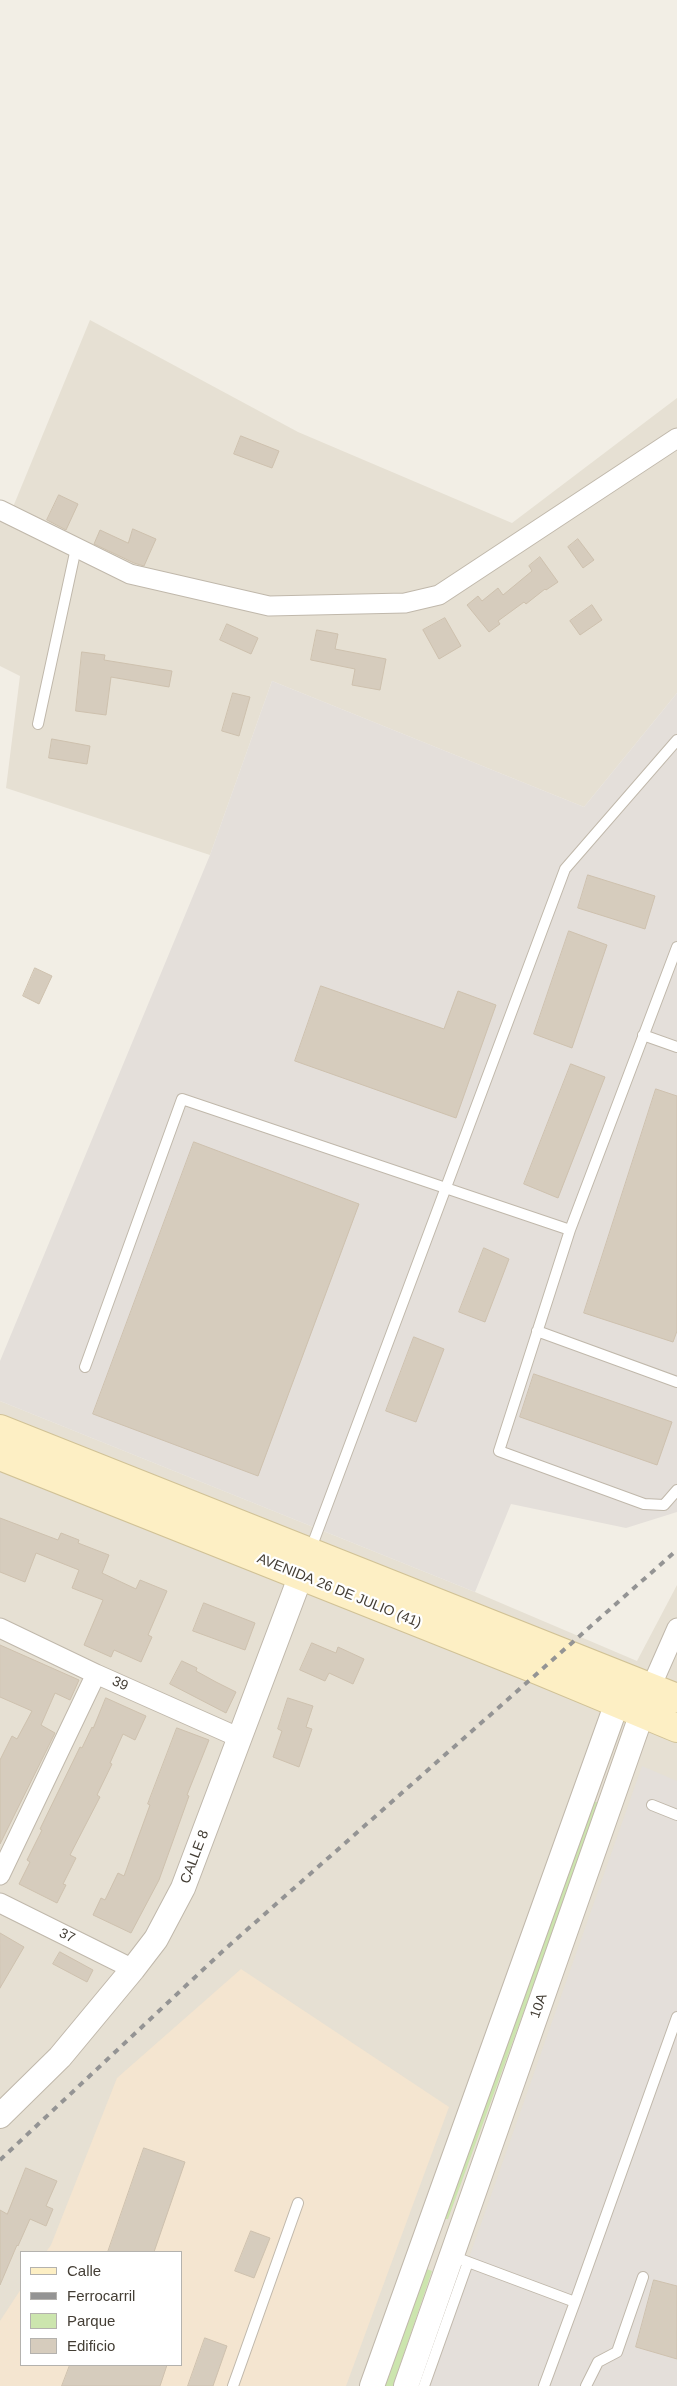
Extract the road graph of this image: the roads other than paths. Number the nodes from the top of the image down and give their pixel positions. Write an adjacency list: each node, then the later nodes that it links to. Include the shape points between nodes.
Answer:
1 (677, 438): 3 (street, via 439,595 405,604 269,606 130,574)
2 (0, 510): 3 (street)
3 (76, 548): 4 (lane)
4 (38, 724)
5 (677, 740): 9 (lane, via 565,869)
6 (677, 947): 7 (lane)
7 (643, 1035): 8 (lane); 10 (lane)
8 (677, 1047)
9 (445, 1188): 10 (lane); 12 (lane, via 182,1099); 17 (lane)
10 (570, 1230): 11 (lane)
11 (538, 1331): 13 (lane); 16 (lane, via 499,1451 644,1504 664,1505)
12 (84, 1367)
13 (677, 1382)
14 (0, 1429): 17 (main road, AVENIDA 26 DE JULIO (41))
15 (0, 1456): 17 (main road, AVENIDA 26 DE JULIO (41))
16 (677, 1490)
17 (305, 1563): 21 (main road, AVENIDA 26 DE JULIO (41)); 24 (main road, AVENIDA 26 DE JULIO (41)); 26 (street, CALLE 8)
18 (0, 1628): 20 (street, 39)
19 (677, 1628): 22 (street, 10A)
20 (96, 1674): 26 (street, 39); 29 (street)
21 (626, 1677): 22 (main road, AVENIDA 26 DE JULIO (41)); 24 (street, 10A)
22 (651, 1687): 23 (main road, AVENIDA 26 DE JULIO (41)); 24 (street, 10A)
23 (677, 1698)
24 (629, 1709): 25 (main road, AVENIDA 26 DE JULIO (41)); 35 (street, 10A); 36 (street, 10A)
25 (677, 1728)
26 (240, 1738): 31 (street, CALLE 8, via 182,1888 156,1939)
27 (652, 1805): 28 (lane)
28 (677, 1815)
29 (0, 1875)
30 (0, 1903): 31 (street, 37)
31 (133, 1969): 33 (street, CALLE 8, via 60,2057)
32 (677, 2017): 38 (lane)
33 (0, 2116)
34 (298, 2203): 39 (lane)
35 (422, 2246): 36 (street); 40 (street, 10A)
36 (460, 2259): 38 (lane); 41 (street, 10A); 42 (lane)
37 (644, 2277): 44 (lane, via 617,2352 598,2362)
38 (575, 2302): 43 (lane)
39 (233, 2386)
40 (372, 2386)
41 (406, 2386)
42 (424, 2386)
43 (544, 2386)
44 (586, 2386)

